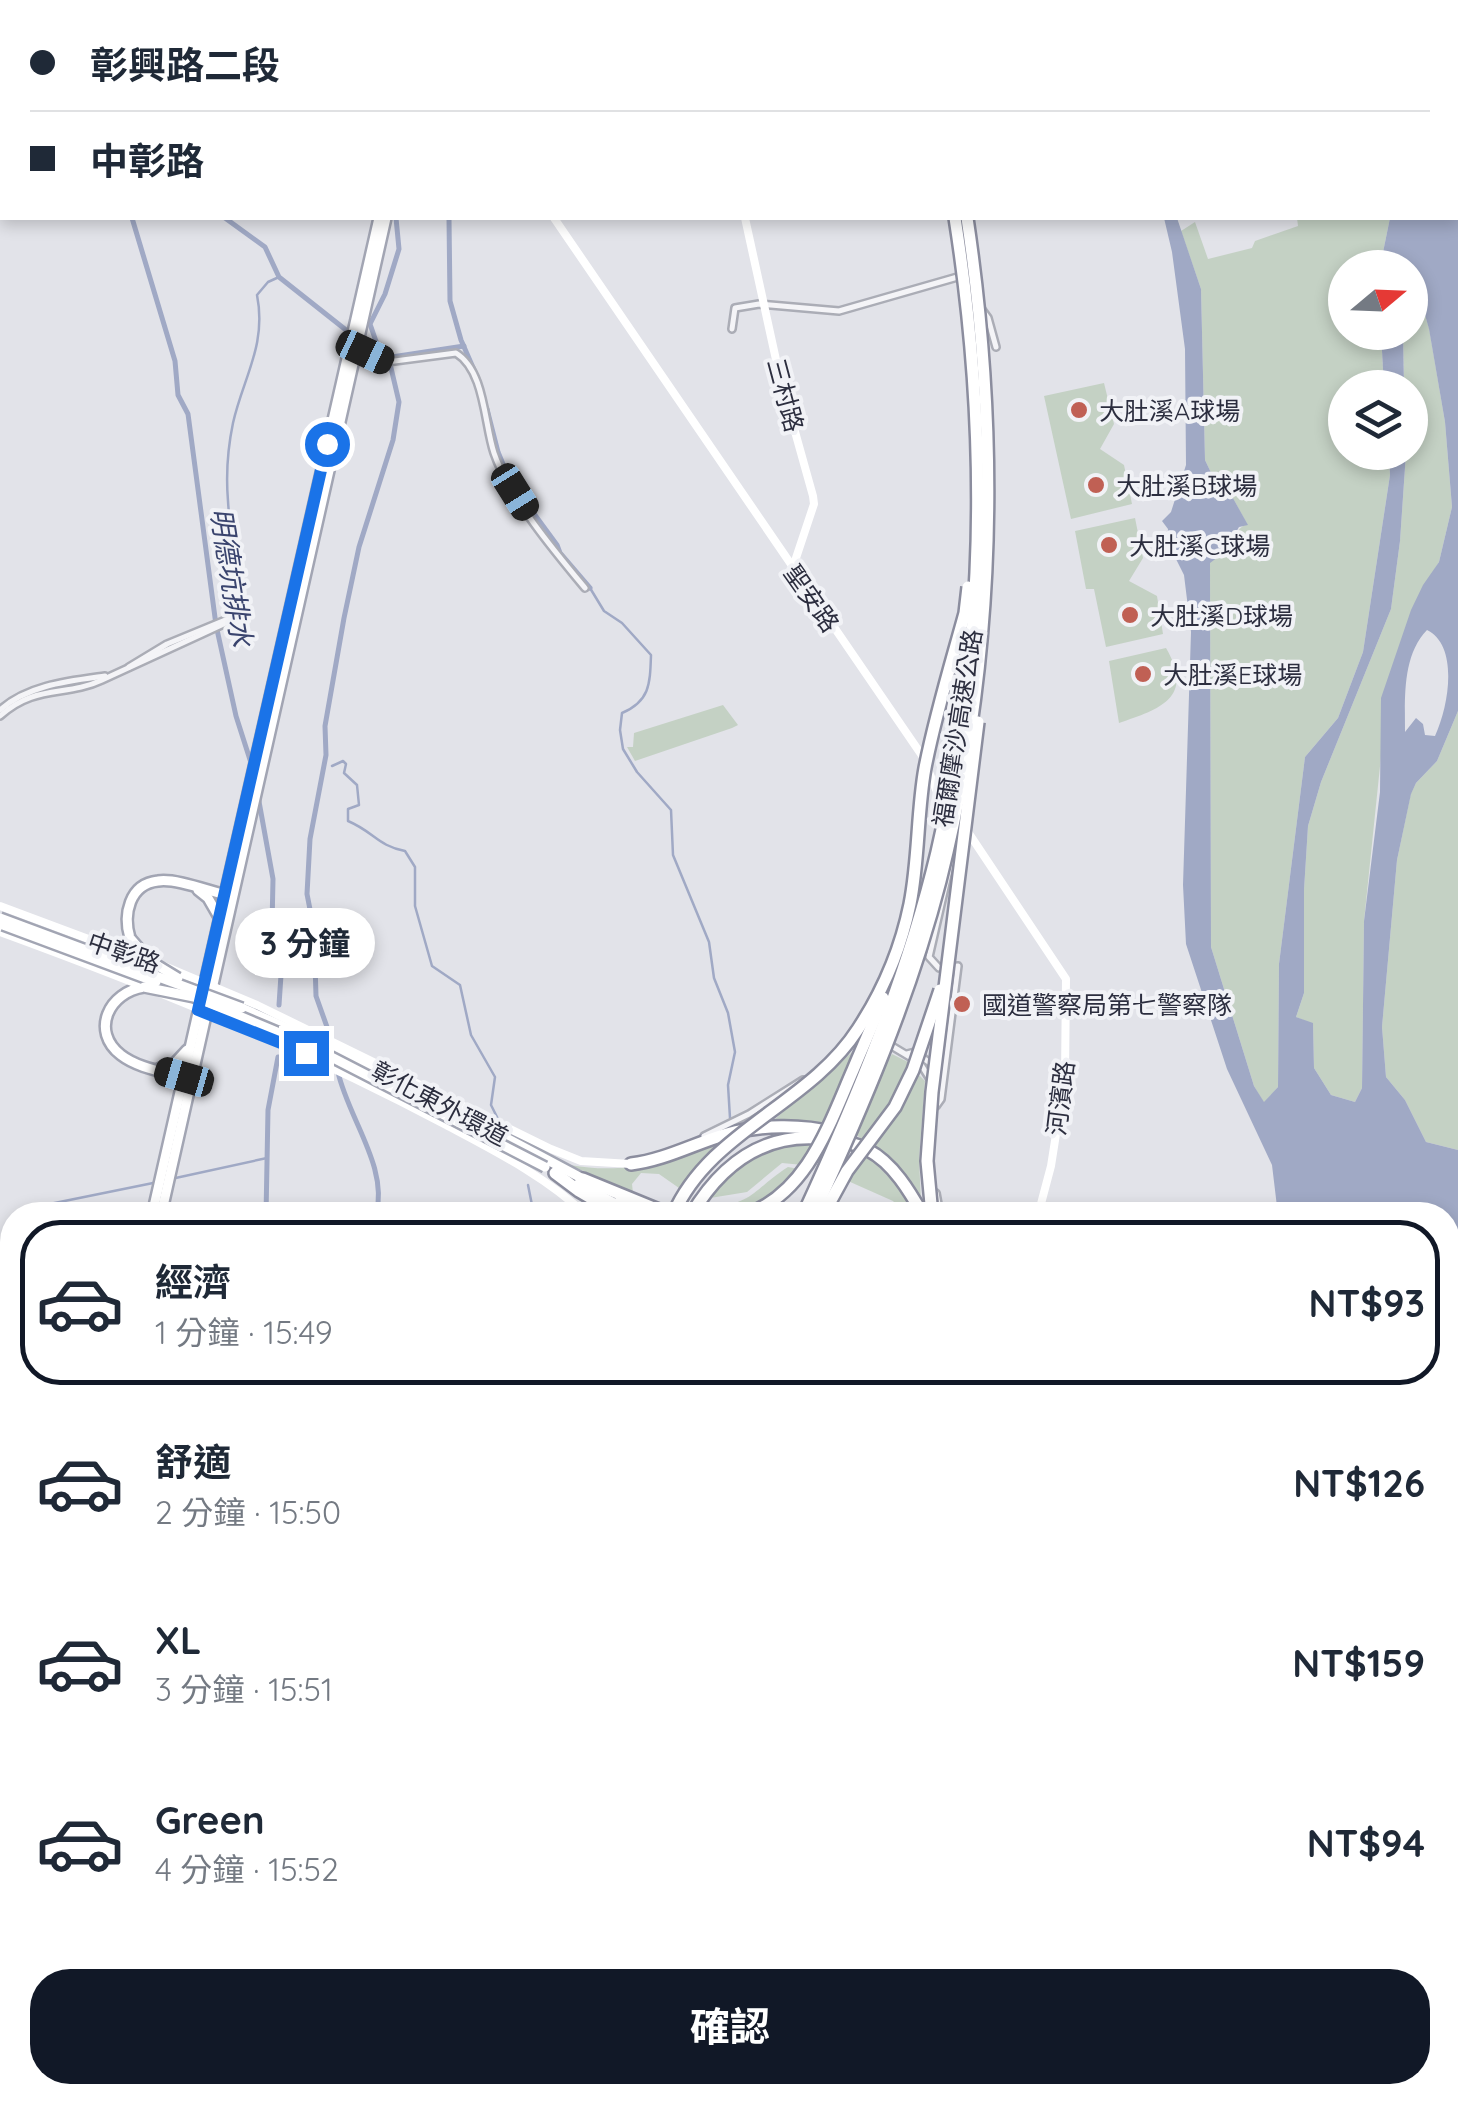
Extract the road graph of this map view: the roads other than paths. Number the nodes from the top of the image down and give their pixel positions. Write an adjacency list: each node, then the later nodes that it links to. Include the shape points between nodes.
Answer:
1 (383, 220): 10 (main road)
2 (555, 220): 13 (street, 聖安路)
3 (745, 220): 8 (street, 三村路)
4 (960, 220): 7 (street)
5 (960, 220): 12 (highway, 福爾摩沙高速公路, bridge)
6 (960, 220): 15 (highway, 福爾摩沙高速公路, bridge, via 985,385)
7 (968, 274): 8 (street, via 839,312); 11 (street)
8 (767, 307): 9 (street, via 735,308); 13 (street, 三村路, via 814,504)
9 (732, 329)
10 (355, 338): 14 (street, via 387,362 462,357 506,482); 20 (main road)
11 (996, 347)
12 (978, 524): 28 (highway, bridge, via 965,613 925,770 910,904); 55 (highway, 福爾摩沙高速公路, bridge, via 967,684 937,853 881,1032)
13 (792, 570): 18 (street, 聖安路, via 923,757 937,792)
14 (585, 588)
15 (986, 608): 30 (highway, bridge); 56 (highway, 福爾摩沙高速公路, bridge, via 959,798 934,903 895,1024)
16 (221, 622): 17 (street, via 94,682 37,694)
17 (0, 713)
18 (960, 822): 29 (street, 聖安路); 38 (street, via 929,958 939,968 958,966)
19 (196, 888): 20 (main road); 21 (main road); 33 (main road, bridge, via 159,880 142,888 126,919 130,938 173,976)
20 (228, 896): 21 (main road); 31 (main road)
21 (219, 917): 31 (main road)
22 (0, 919): 23 (street, 中彰路); 25 (street, 中彰路); 26 (main road, 彰化東外環道, bridge)
23 (51, 927): 24 (street, 中彰路); 25 (street)
24 (75, 935): 27 (street); 31 (street, 中彰路)
25 (44, 948): 27 (street, 中彰路)
26 (81, 951): 32 (main road, 彰化東外環道, bridge); 33 (main road, 彰化東外環道, bridge)
27 (64, 957): 34 (street, 中彰路)
28 (889, 974): 52 (highway, bridge, via 835,1059 716,1154); 54 (highway, bridge, via 812,1157)
29 (1066, 979): 61 (street, 河濱路, via 1064,1077)
30 (946, 980): 57 (highway, bridge, via 894,1107); 59 (highway, bridge, via 929,1123)
31 (208, 984): 34 (main road); 42 (street, 中彰路, via 567,1156)
32 (194, 998): 37 (main road, bridge, via 151,987 124,992 112,1004 105,1024 110,1044 126,1059); 43 (main road, 彰化東外環道, bridge, via 308,1045)
33 (242, 1008): 43 (main road, 彰化東外環道, bridge, via 373,1066)
34 (202, 1012): 35 (main road); 39 (main road); 47 (street, 中彰路, bridge, via 333,1066 478,1142)
35 (189, 1048): 37 (main road, via 174,1064); 39 (main road)
36 (907, 1054): 38 (street, via 915,1052); 40 (street, via 927,1072); 42 (street, via 880,1040 853,1043 750,1114)
37 (153, 1068): 39 (main road)
38 (944, 1075): 40 (street)
39 (187, 1078): 45 (main road); 46 (main road)
40 (936, 1106): 60 (street)
41 (870, 1151): 42 (highway, via 826,1131 761,1128); 53 (highway, via 844,1141 782,1140 749,1152); 58 (highway)
42 (631, 1164)
43 (551, 1167): 44 (main road, 彰化東外環道); 48 (highway); 49 (main road, 彰化東外環道)
44 (583, 1179): 50 (main road, 彰化東外環道); 51 (highway)
45 (155, 1202)
46 (163, 1202)
47 (570, 1202)
48 (598, 1202)
49 (614, 1202)
50 (626, 1202)
51 (640, 1202)
52 (678, 1202)
53 (701, 1202)
54 (772, 1202)
55 (809, 1202)
56 (819, 1202)
57 (830, 1202)
58 (914, 1202)
59 (933, 1202)
60 (935, 1202)
61 (1041, 1202)

